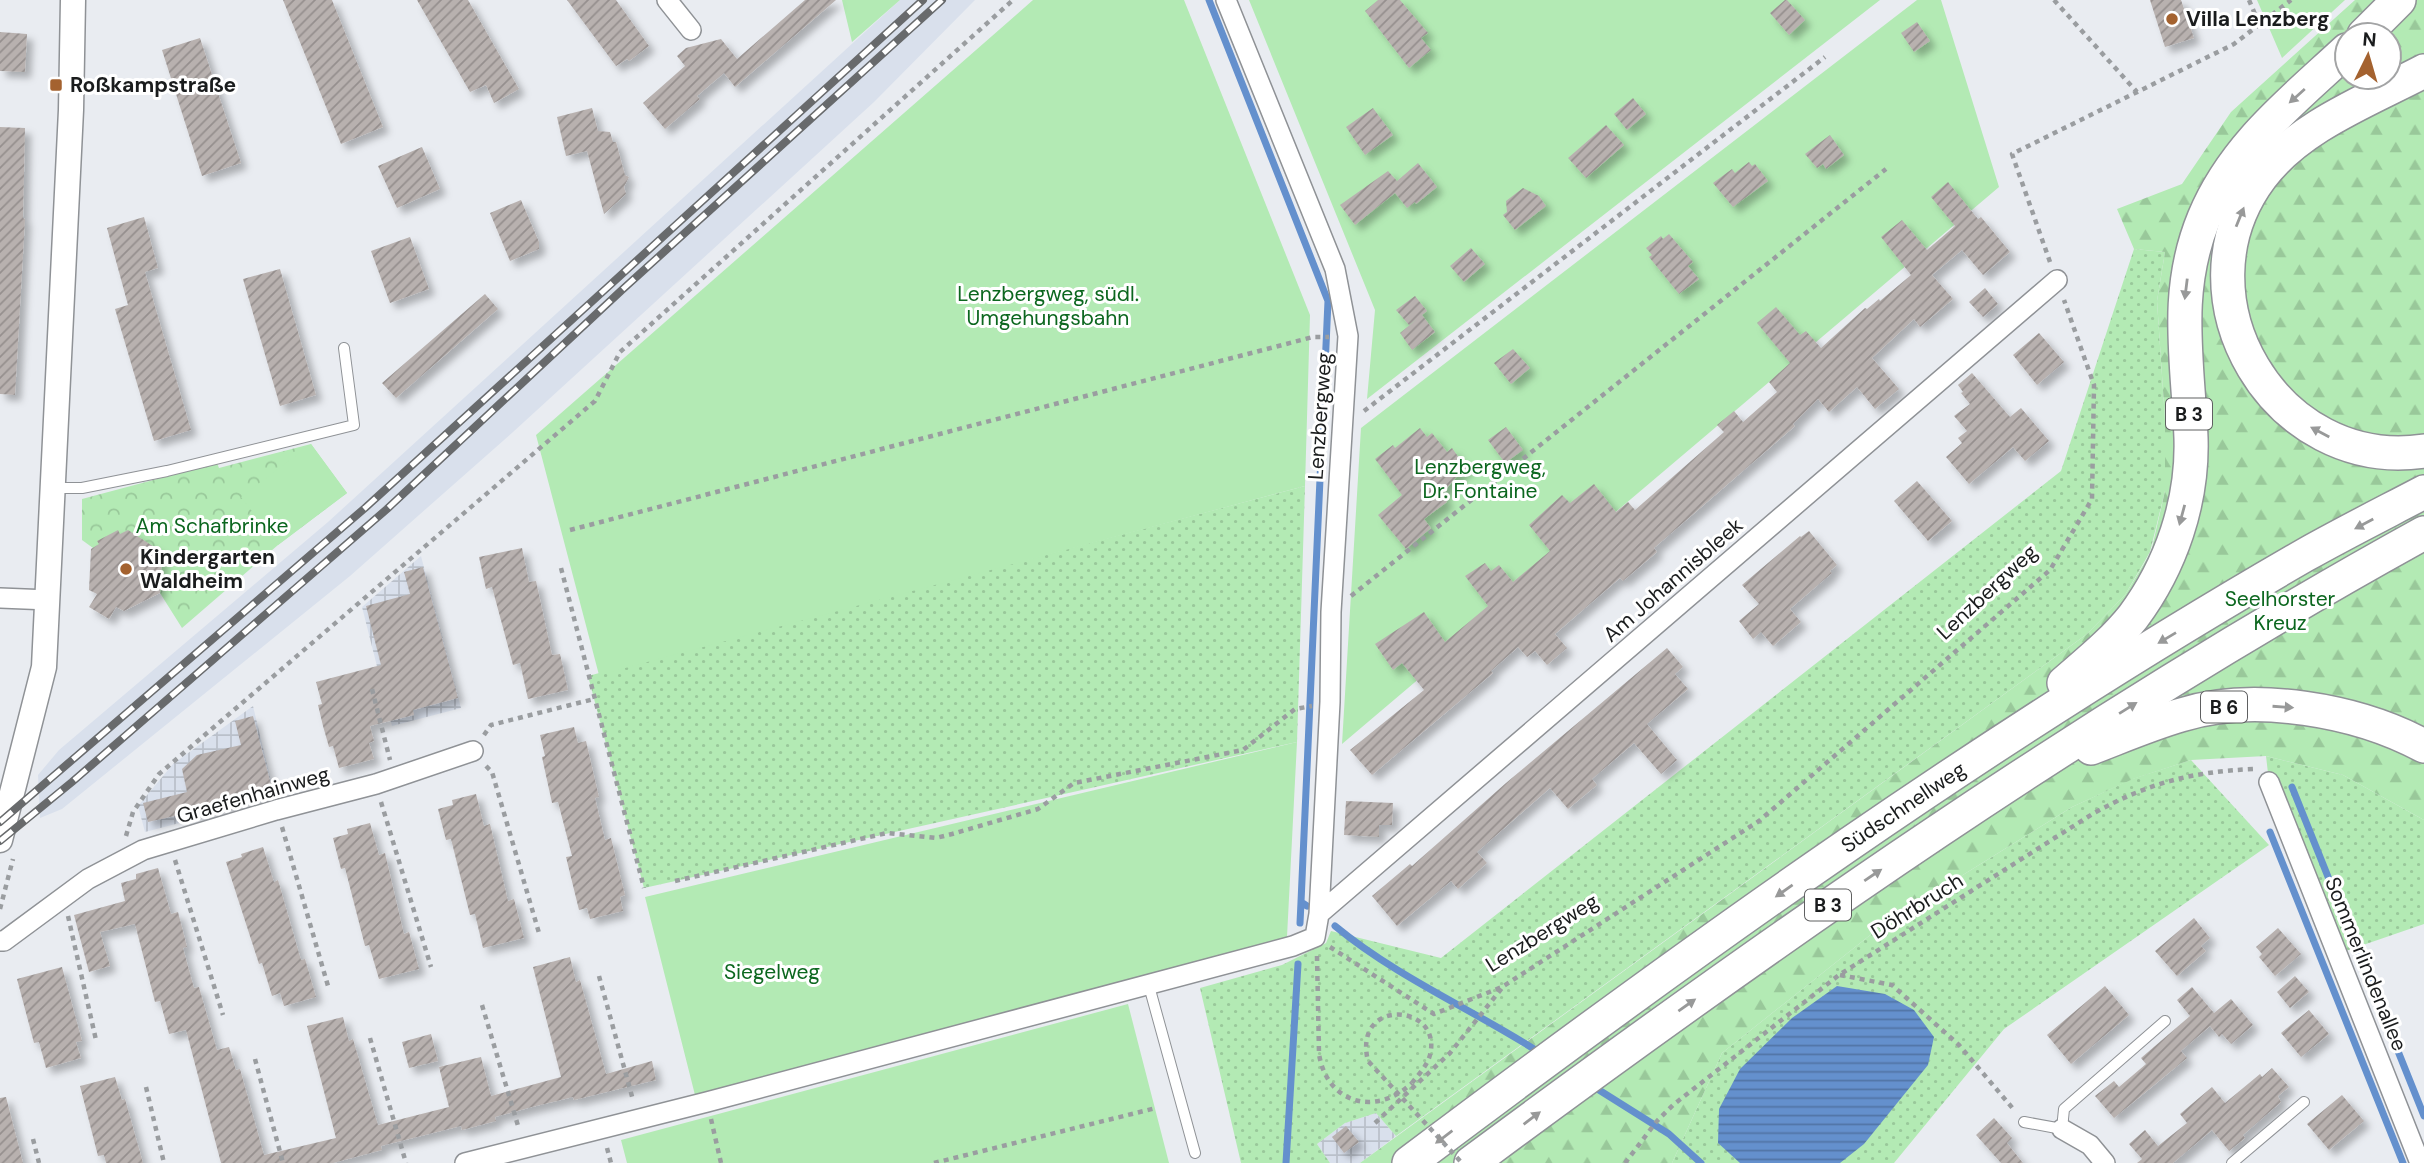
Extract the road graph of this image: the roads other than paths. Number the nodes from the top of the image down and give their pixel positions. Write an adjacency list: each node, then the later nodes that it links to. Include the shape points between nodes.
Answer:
1 (73, 0): 12 (street)
2 (667, 0): 6 (street)
3 (1226, 0): 24 (street, Lenzbergweg, via 1335,269 1348,336 1331,612)
4 (2399, 0): 5 (highway)
5 (2378, 21)
6 (691, 30)
7 (2333, 63): 19 (highway, B 3, one-way to 19, via 2255,137 2217,189 2193,249 2183,313 2190,472 2165,563 2132,617 2111,641)
8 (2424, 71): 11 (highway, one-way to 8, via 2358,447 2315,429 2284,407 2265,387 2242,347 2228,284 2229,256 2245,202 2278,157 2323,124)
9 (2057, 280): 24 (street, Am Johannisbleek)
10 (344, 348): 12 (lane, via 354,425 143,476 82,488)
11 (2424, 451)
12 (54, 488): 16 (street)
13 (2424, 492): 19 (highway, Südschnellweg, one-way to 19, via 2306,554)
14 (2424, 533): 21 (highway, Südschnellweg / B 3, one-way to 14, via 2326,587)
15 (0, 598): 16 (street)
16 (49, 600): 20 (street, via 44,667)
17 (2424, 746): 21 (highway, B 6, one-way to 17, via 2182,714 2261,705 2341,715)
18 (473, 751): 25 (street, Graefenhainweg, via 118,861)
19 (1982, 756): 33 (highway, Südschnellweg / B 3, one-way to 33, via 1598,1022)
20 (10, 771): 23 (street)
21 (2029, 771): 34 (highway, Südschnellweg / B 3, one-way to 21, via 1828,905)
22 (2269, 782): 37 (street, Sommerlindenallee)
23 (0, 840)
24 (1320, 914): 26 (street, Lenzbergweg, via 1315,937)
25 (0, 941)
26 (1149, 986): 31 (lane); 32 (street)
27 (2165, 1021): 30 (lane, via 2064,1109)
28 (2304, 1102): 36 (lane)
29 (2024, 1122): 30 (lane)
30 (2062, 1129): 35 (street, via 2090,1145)
31 (1195, 1153)
32 (465, 1163)
33 (1409, 1163)
34 (1471, 1163)
35 (2105, 1163)
36 (2232, 1163)
37 (2420, 1163)

